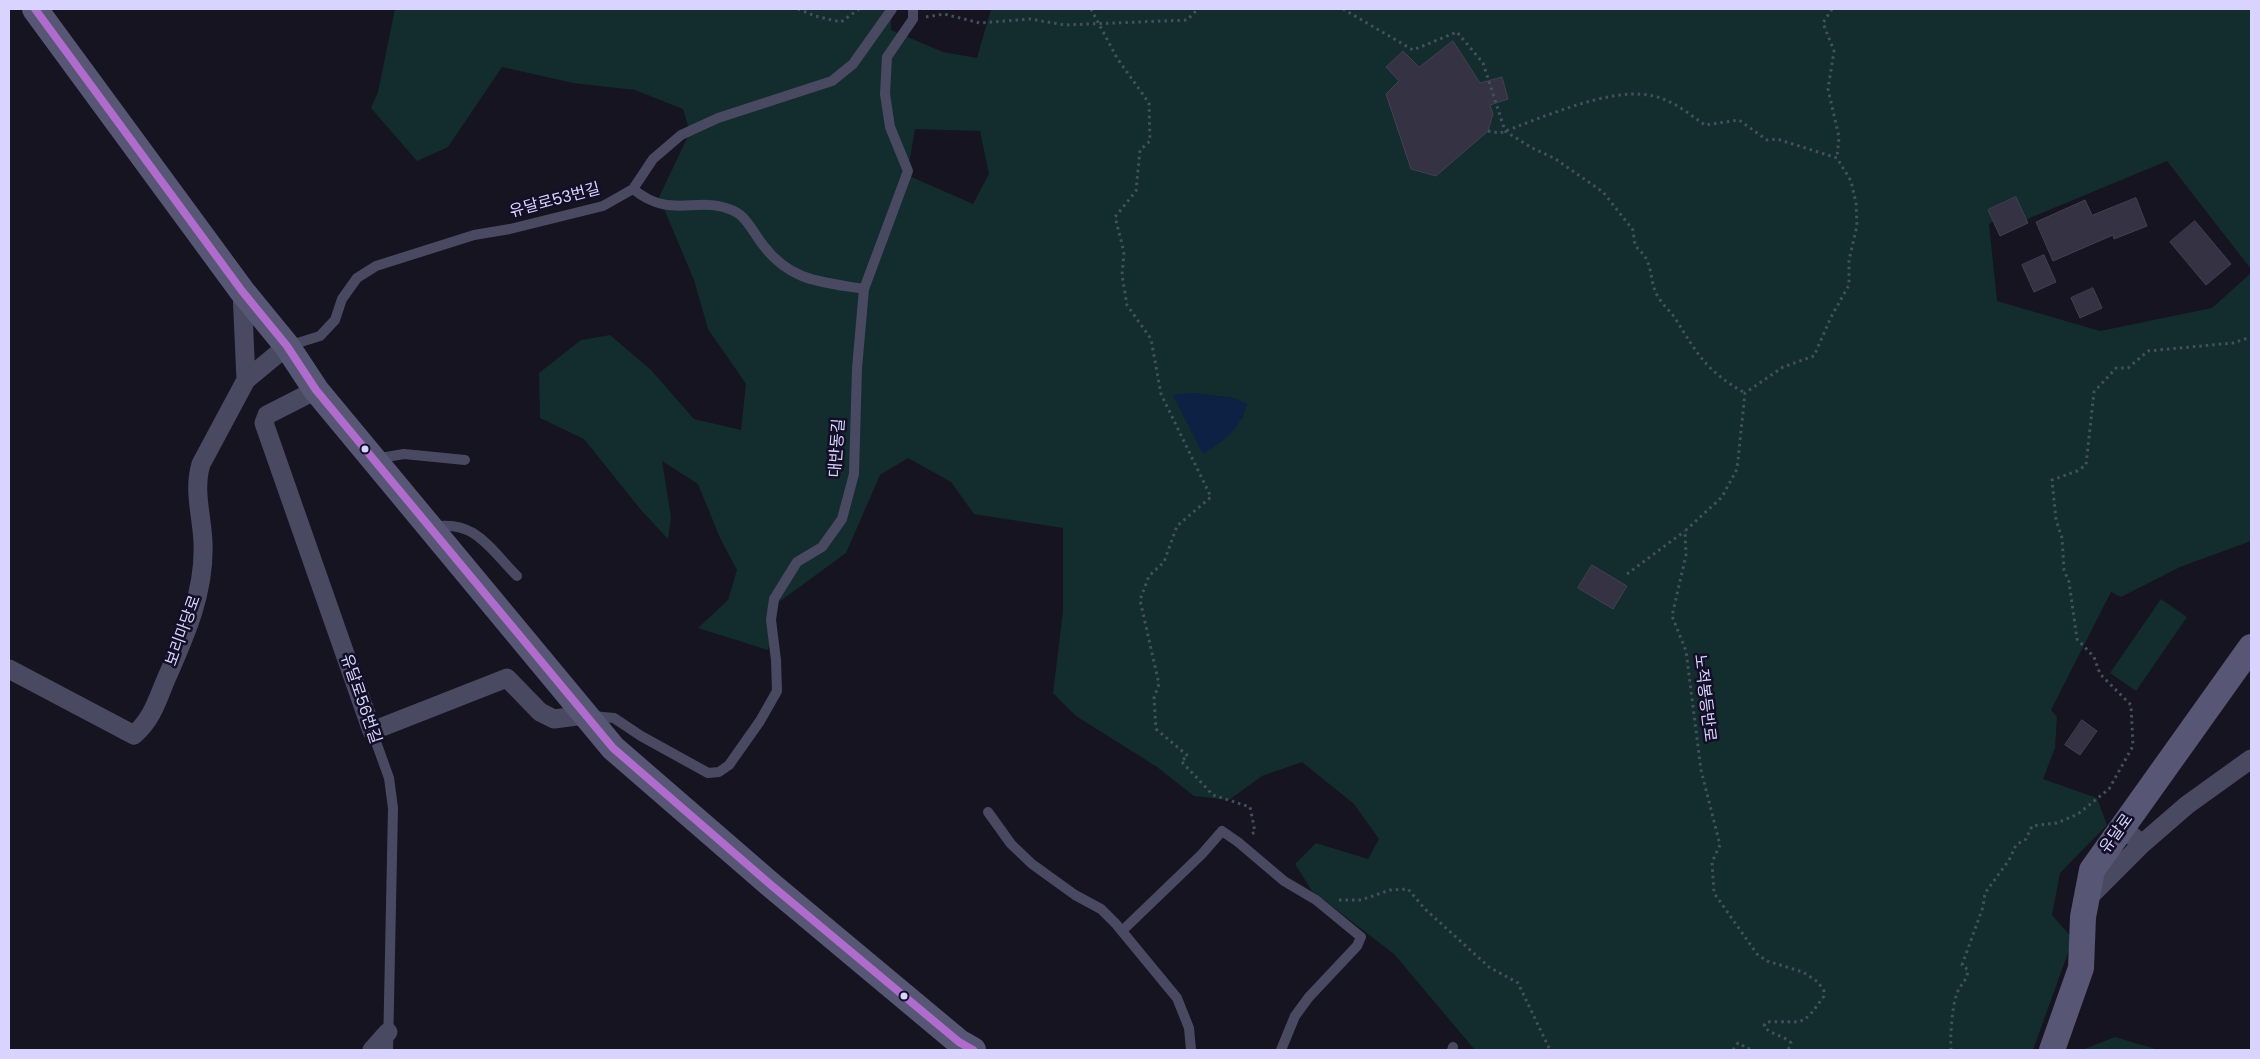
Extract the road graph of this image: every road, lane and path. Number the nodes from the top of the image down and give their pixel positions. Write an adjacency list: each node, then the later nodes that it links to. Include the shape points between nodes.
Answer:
1 (35, 9): 16 (street)
2 (798, 9): 3 (path, via 841,22)
3 (859, 9)
4 (892, 9): 14 (lane, 유달로53번길, via 852,64 832,81 718,118 681,135 653,159)
5 (1090, 9): 10 (path)
6 (1198, 9): 10 (path, via 1187,20)
7 (1343, 9): 12 (path, via 1413,50 1457,32 1483,63)
8 (1832, 9): 13 (path, via 1823,23 1834,51 1828,89 1839,137)
9 (913, 14): 10 (path, via 944,14 980,24 1030,18 1065,24); 15 (lane, 대반동길, via 887,56 885,94 890,128 908,171)
10 (1097, 22): 35 (path, via 1117,58 1149,103 1150,141 1140,150 1136,191 1115,217 1124,252 1122,275 1127,305 1151,339 1161,394 1212,497 1177,526 1164,562 1149,576 1140,600 1159,684 1154,698 1156,729 1188,756 1181,761 1213,796 1250,807 1255,832)
11 (1488, 130): 12 (path)
12 (1505, 131): 13 (path, via 1589,102 1631,94 1649,95 1673,103 1705,125 1739,120 1767,140 1777,139); 21 (path, via 1554,158 1603,192 1633,230 1635,246 1646,255 1658,296 1689,342 1722,380)
13 (1837, 158): 21 (path, via 1851,181 1856,203 1857,226 1849,260 1849,285 1814,356 1783,367)
14 (632, 190): 15 (lane, via 654,204 668,207 710,205 734,211 750,225 763,246 784,268 807,279); 18 (lane, 유달로53번길, via 603,206 474,235 376,266 357,278 342,300 335,320 320,336)
15 (864, 289): 30 (lane, 대반동길, via 857,368 854,474 842,519 822,547 797,562 774,599 771,620 777,691 760,721 728,765 719,772 708,773 614,718)
16 (242, 291): 18 (street); 19 (street)
17 (2251, 337): 47 (path, via 2233,343 2148,351 2128,368 2116,368 2094,392 2086,465 2052,480 2077,639 2094,657 2100,674 2131,705 2133,746 2109,789 2078,814 2032,826 2026,839 2016,845 1985,893 1962,965 1968,970 1967,980 1958,990 1953,1028 1949,1034)
18 (287, 346): 19 (street, 보리마당로); 20 (street)
19 (246, 380): 29 (street, 보리마당로, via 211,444 198,476 198,510 203,542 196,603 147,723 134,735)
20 (316, 390): 22 (street); 31 (street, 유달로56번길, via 267,415 264,423)
21 (1745, 393): 25 (path, via 1737,469 1722,497)
22 (373, 459): 23 (lane, via 404,454); 24 (street)
23 (465, 460)
24 (430, 528): 27 (lane, via 447,524 470,530); 30 (street)
25 (1685, 531): 26 (path); 46 (path, 노적봉등반로, via 1686,556 1672,616 1686,651 1701,770 1720,845 1712,862 1714,893 1756,954 1767,961 1803,972 1818,982 1824,992 1808,1019 1802,1022 1766,1022 1766,1029 1792,1043)
26 (1627, 574)
27 (517, 576)
28 (2251, 647): 34 (street, 유달로)
29 (9, 668)
30 (585, 715): 31 (street, via 554,718 540,712 507,678); 40 (street, via 613,748 771,885 959,1042)
31 (372, 731): 38 (lane, 유달로56번길, via 389,778 393,808)
32 (2251, 759): 34 (street, via 2187,805)
33 (988, 812): 37 (lane, via 1011,844 1032,864 1101,909)
34 (2132, 836): 48 (street, 유달로, via 2092,870 2083,917 2081,968)
35 (1238, 842): 36 (lane, via 1284,881); 37 (lane, via 1222,831)
36 (1316, 900): 42 (lane, via 1361,937 1357,946 1295,1016); 43 (path, via 1361,900 1390,890 1408,889 1425,909 1489,966 1518,983)
37 (1122, 931): 41 (lane, via 1177,998 1189,1028)
38 (388, 1041): 39 (street)
39 (372, 1050)
40 (973, 1050)
41 (1191, 1050)
42 (1281, 1050)
43 (1550, 1050)
44 (1733, 1050): 45 (path, via 1738,1044)
45 (1751, 1050)
46 (1788, 1050)
47 (1951, 1050)
48 (2052, 1050)

